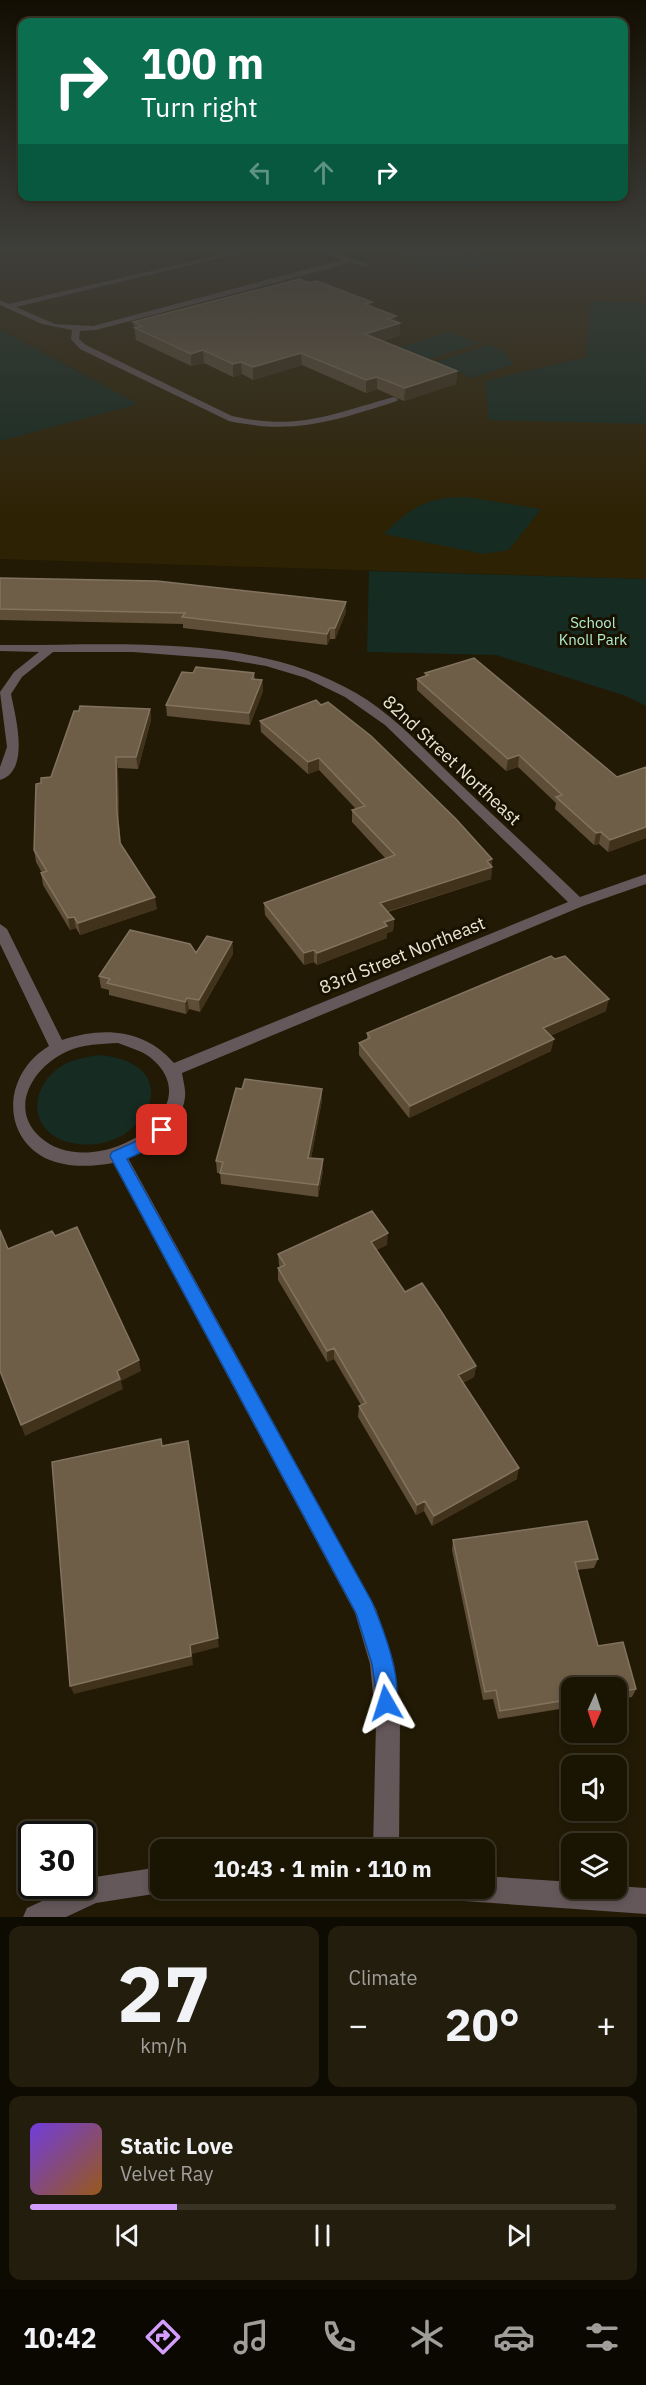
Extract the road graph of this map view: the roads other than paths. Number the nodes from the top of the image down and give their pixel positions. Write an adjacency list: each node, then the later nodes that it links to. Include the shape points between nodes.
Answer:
1 (75, 338): 2 (street, via 83,346 246,423 307,426)
2 (394, 399)
3 (0, 648): 4 (street, 82nd Street Northeast)
4 (50, 649): 5 (street, via 7,688 13,753 9,767); 7 (street, 82nd Street Northeast, via 191,652 239,658 271,664 347,693 398,730)
5 (0, 776)
6 (646, 879): 7 (street, 83rd Street Northeast)
7 (578, 903): 10 (street, 83rd Street Northeast)
8 (0, 929): 9 (street)
9 (58, 1049): 10 (street, via 93,1038 119,1037 142,1043 161,1054); 11 (street, via 29,1072 18,1091 16,1112 23,1132 39,1148 62,1158 89,1161)
10 (173, 1070): 11 (street, via 178,1090 174,1110 162,1130)
11 (117, 1156): 12 (street, via 365,1609 382,1664 388,1723)
12 (386, 1839)
13 (150, 1882): 16 (street, via 95,1890)
14 (495, 1890): 15 (street)
15 (646, 1901)
16 (36, 1917)

